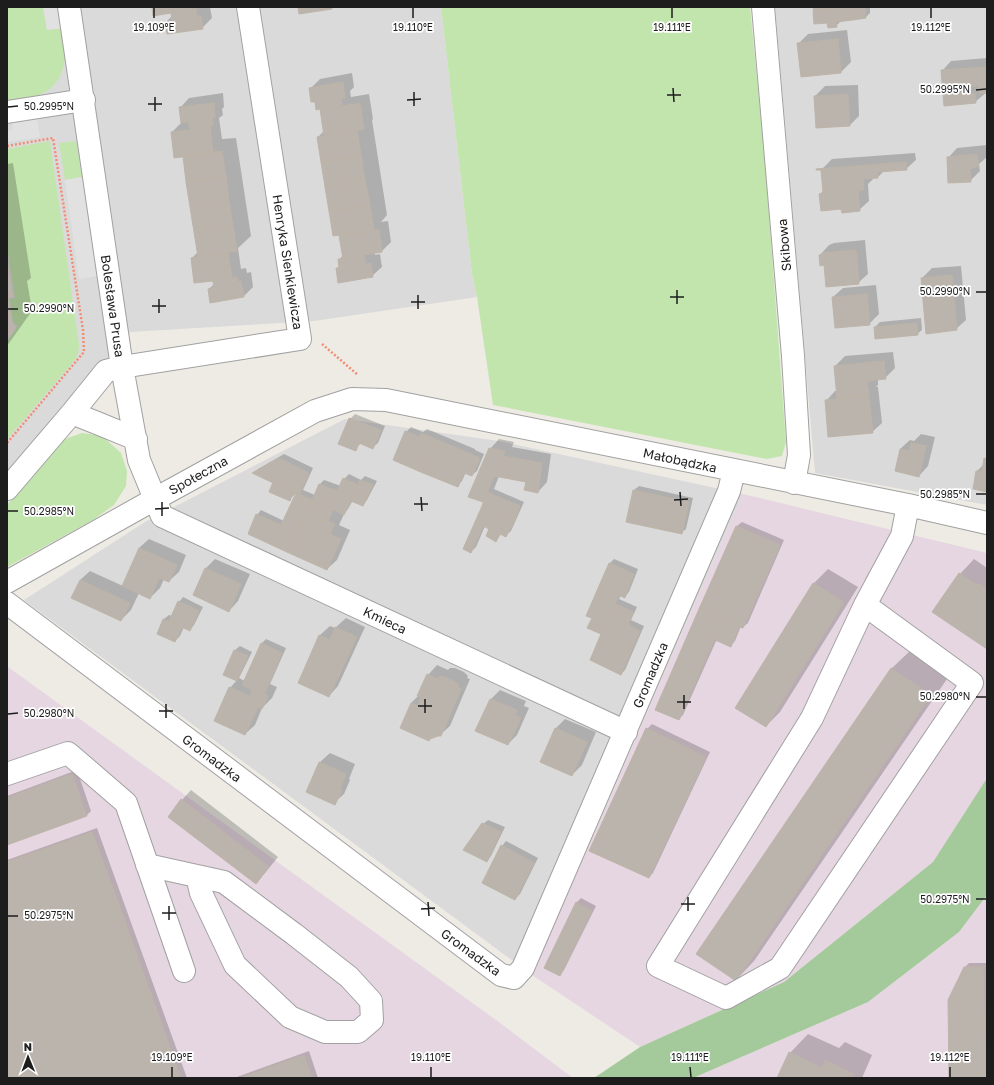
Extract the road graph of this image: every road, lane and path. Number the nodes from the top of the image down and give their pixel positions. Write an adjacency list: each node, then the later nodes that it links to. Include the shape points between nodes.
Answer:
1 (69, 7): 4 (street, Bolesława Prusa)
2 (248, 7): 7 (street, Henryka Sienkiewicza)
3 (763, 7): 14 (street, Skibowa, via 793,356 799,454)
4 (84, 100): 5 (street); 8 (street, Bolesława Prusa)
5 (7, 112)
6 (7, 146): 12 (path, via 53,138 83,330 84,352)
7 (300, 339): 8 (street, Henryka Sienkiewicza); 9 (path, via 320,343 369,384)
8 (122, 367): 10 (street, Bolesława Prusa, via 106,371); 11 (street, Kmieca)
9 (374, 400): 13 (street, Małobądzka, via 386,400); 16 (street, Społeczna, via 352,399 315,411)
10 (72, 413): 11 (street); 15 (street, Bolesława Prusa)
11 (136, 439): 16 (street, Kmieca, via 139,460)
12 (7, 443)
13 (734, 471): 14 (street, Małobądzka); 22 (street, Gromadzka, via 729,491)
14 (794, 483): 17 (street, Małobądzka)
15 (7, 489)
16 (155, 498): 19 (street, Społeczna); 22 (street, Kmieca, via 162,516)
17 (908, 505): 18 (street, Małobądzka); 21 (street, via 902,536)
18 (987, 523)
19 (7, 582)
20 (7, 603): 22 (street, Gromadzka, via 501,975 514,978 523,968)
21 (865, 605): 21 (street, via 812,718 658,966 726,998 780,968 972,683)
22 (626, 732)
23 (7, 774): 24 (street, via 68,753 126,803)
24 (147, 865): 25 (street); 26 (street)
25 (197, 876): 25 (street, via 224,882 349,977 371,1002 372,1020 358,1032 325,1032 290,1017 234,965 201,893)
26 (184, 971)

